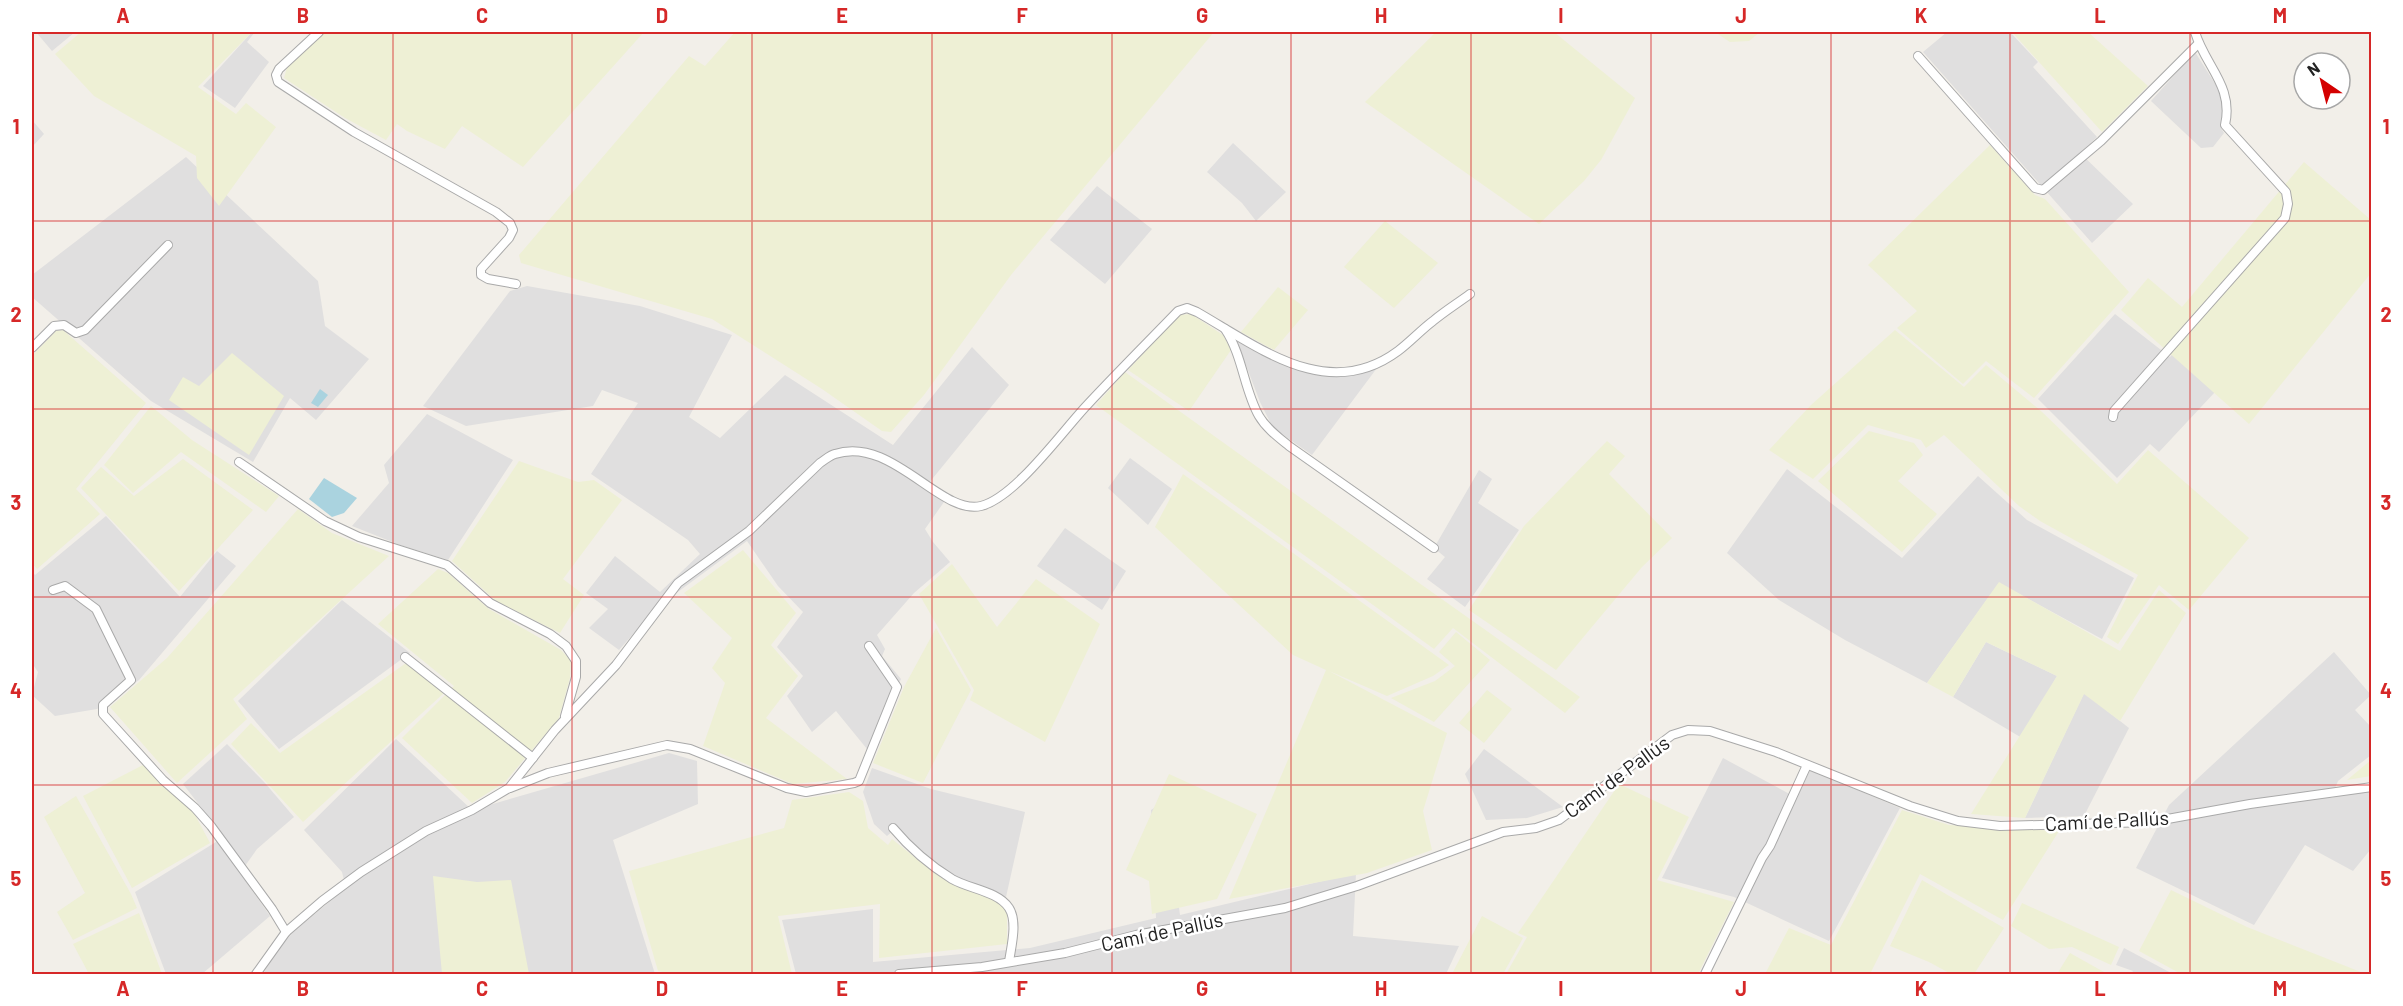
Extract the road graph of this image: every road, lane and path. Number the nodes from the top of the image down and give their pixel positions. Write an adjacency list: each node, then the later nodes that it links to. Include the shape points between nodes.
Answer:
1 (319, 32): 6 (street, via 279,69 278,82 354,132 510,223 510,238 481,269 481,275)
2 (2195, 32): 3 (street)
3 (2198, 44): 4 (street, via 2101,141 2043,190 2035,189); 10 (street, via 2226,97 2225,125 2286,192 2285,218 2114,411)
4 (1918, 56)
5 (168, 245): 9 (street, via 85,330 76,333 64,325 54,326)
6 (516, 284)
7 (1470, 294): 8 (street, via 1397,351 1378,363 1351,371 1325,373 1295,366)
8 (1224, 328): 12 (street, via 1258,414 1267,427 1288,446); 16 (street, via 1187,308 1178,311 1029,471 983,506 969,508 957,504 879,457 855,452 836,454 820,463 736,542 678,583 616,665)
9 (32, 348)
10 (2113, 417)
11 (239, 462): 16 (street, via 325,521 359,537 447,565 490,603 566,646 576,661 576,677)
12 (1434, 548)
13 (53, 591): 22 (street, via 65,586 96,609 131,680 103,705 103,714 206,820)
14 (869, 646): 19 (street, via 897,687 859,781 854,783 806,792 787,789 690,749 667,745 548,773)
15 (405, 657): 17 (street)
16 (564, 720): 17 (street)
17 (533, 758): 19 (street)
18 (1807, 765): 20 (street, Camí de Pallús, via 1910,806 1948,818 2000,826 2151,822); 23 (street, Camí de Pallús, via 1710,731 1688,730 1672,735 1559,820 1536,828 1503,832 1285,908); 26 (street)
19 (509, 788): 22 (street, via 426,831 361,872)
20 (2372, 788)
21 (893, 828): 23 (street, via 952,879 1001,899 1010,909 1013,930)
22 (286, 932): 24 (street)
23 (1009, 962): 25 (street, Camí de Pallús)
24 (256, 975)
25 (899, 975)
26 (1705, 975)

